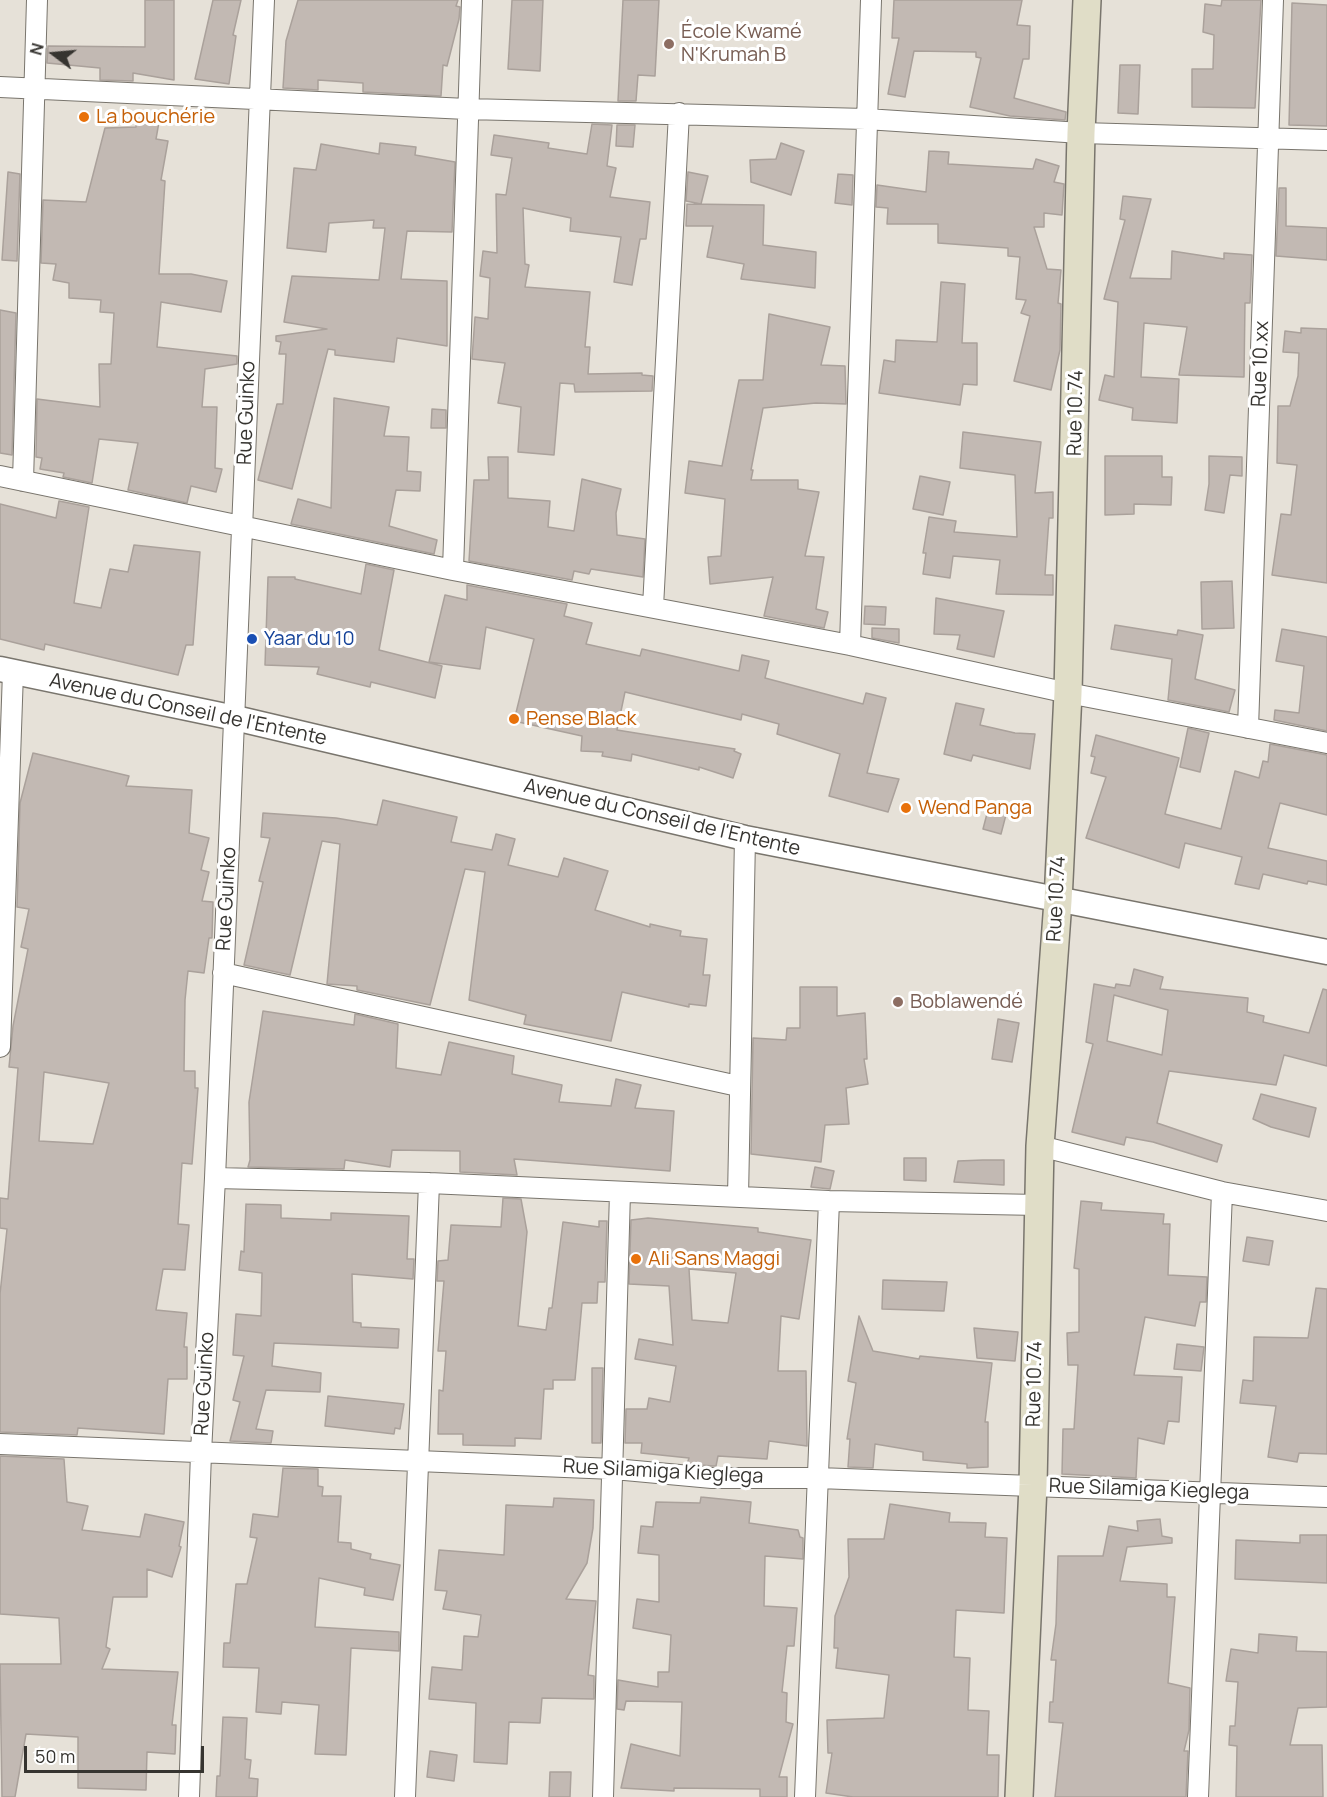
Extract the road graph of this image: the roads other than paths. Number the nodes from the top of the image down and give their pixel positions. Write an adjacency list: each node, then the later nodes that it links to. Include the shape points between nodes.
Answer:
1 (37, 0): 8 (street)
2 (264, 0): 9 (street, Rue Guinko)
3 (472, 0): 10 (street)
4 (871, 0): 12 (street)
5 (1087, 0): 13 (main road, Rue 10.74)
6 (1273, 0): 14 (street, Rue 10.xx)
7 (0, 87): 8 (street)
8 (35, 88): 9 (street); 17 (street)
9 (260, 97): 10 (street); 18 (street, Rue Guinko)
10 (467, 108): 11 (street); 19 (street)
11 (679, 113): 12 (street); 20 (street)
12 (866, 119): 13 (street); 21 (street)
13 (1081, 133): 14 (street); 23 (main road, Rue 10.74)
14 (1270, 137): 15 (street); 25 (street, Rue 10.xx)
15 (1327, 140)
16 (0, 477): 17 (street)
17 (23, 481): 18 (street)
18 (242, 527): 19 (street); 24 (street, Rue Guinko)
19 (453, 570): 20 (street)
20 (653, 607): 21 (street)
21 (850, 645): 23 (street)
22 (7, 671): 24 (street, Avenue du Conseil de l'Entente); 31 (street)
23 (1068, 693): 25 (street); 28 (main road, Rue 10.74)
24 (235, 718): 27 (street, Avenue du Conseil de l'Entente); 30 (street, Rue Guinko)
25 (1248, 728): 26 (street)
26 (1327, 743)
27 (745, 838): 28 (street, Avenue du Conseil de l'Entente); 32 (street)
28 (1058, 901): 29 (street, Avenue du Conseil de l'Entente); 33 (main road, Rue 10.74)
29 (1327, 952)
30 (223, 974): 32 (street); 34 (street, Rue Guinko)
31 (0, 1047)
32 (738, 1086): 38 (street)
33 (1040, 1146): 37 (street); 40 (main road, Rue 10.74)
34 (215, 1178): 35 (street); 43 (street, Rue Guinko)
35 (429, 1183): 36 (street); 44 (street)
36 (620, 1192): 38 (street); 45 (street)
37 (1222, 1192): 41 (street); 48 (street)
38 (738, 1197): 39 (street)
39 (829, 1201): 40 (street); 46 (street)
40 (1039, 1205): 47 (main road, Rue 10.74)
41 (1327, 1212)
42 (0, 1444): 43 (street, Rue Silamiga Kieglega)
43 (201, 1453): 44 (street, Rue Silamiga Kieglega); 50 (street, Rue Guinko)
44 (417, 1463): 45 (street, Rue Silamiga Kieglega); 51 (street)
45 (614, 1469): 46 (street, Rue Silamiga Kieglega, via 712,1478); 52 (street)
46 (818, 1478): 47 (street, Rue Silamiga Kieglega); 53 (street)
47 (1033, 1485): 48 (street, Rue Silamiga Kieglega); 54 (main road, Rue 10.74)
48 (1211, 1492): 49 (street, Rue Silamiga Kieglega); 55 (street)
49 (1327, 1497)
50 (189, 1797)
51 (405, 1797)
52 (603, 1797)
53 (805, 1797)
54 (1019, 1797)
55 (1198, 1797)

